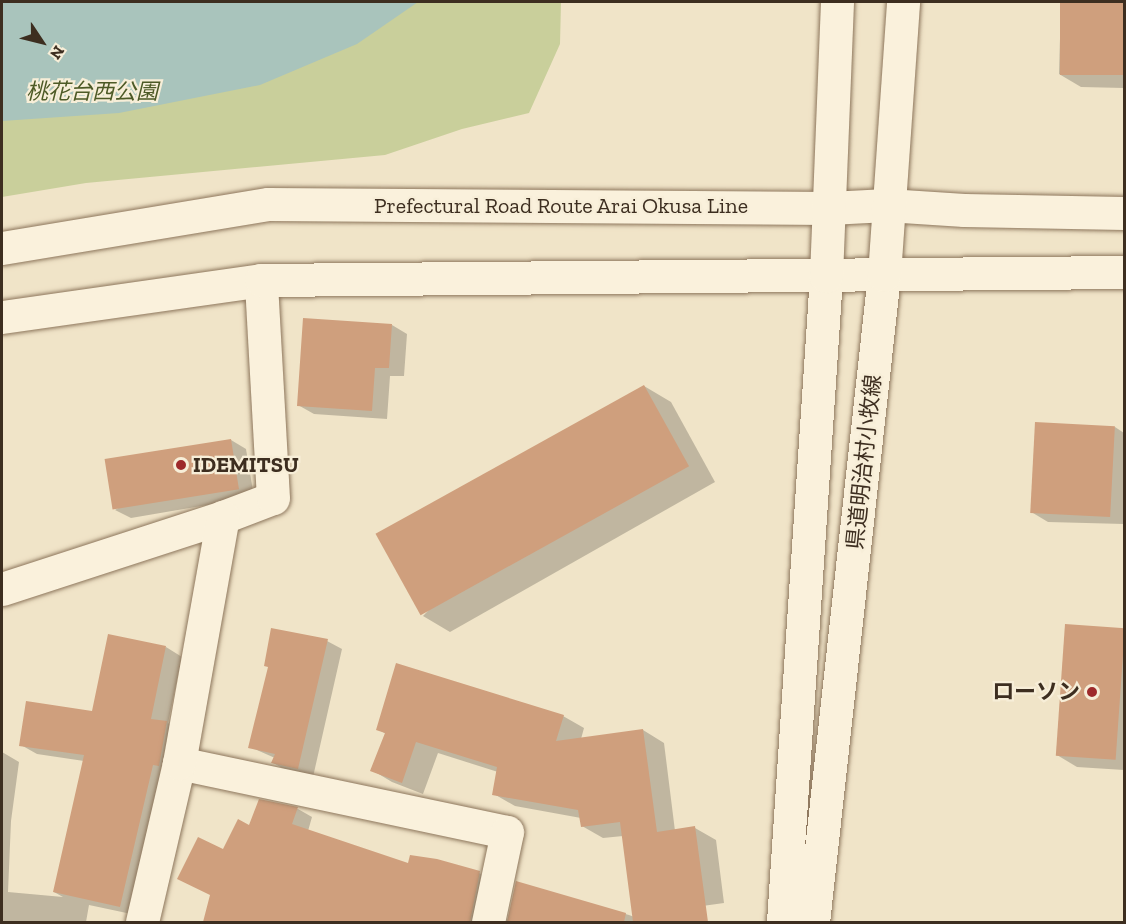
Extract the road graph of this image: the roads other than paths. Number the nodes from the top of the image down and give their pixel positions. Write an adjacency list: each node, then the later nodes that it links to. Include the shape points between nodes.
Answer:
1 (837, 2): 4 (main road, 県道明治村小牧線)
2 (903, 2): 3 (main road, 県道明治村小牧線)
3 (887, 205): 4 (main road, Prefectural Road Route Arai Okusa Line); 5 (main road, Prefectural Road Route Arai Okusa Line); 8 (main road, 県道明治村小牧線)
4 (829, 208): 6 (main road, Prefectural Road Route Arai Okusa Line, via 268,204); 9 (main road, 県道明治村小牧線)
5 (1125, 213)
6 (2, 248)
7 (1125, 272): 8 (main road)
8 (884, 274): 9 (main road); 18 (main road, 県道明治村小牧線)
9 (826, 276): 10 (main road); 17 (main road, 県道明治村小牧線)
10 (261, 280): 11 (main road); 12 (main road, via 273,498)
11 (2, 316)
12 (223, 517): 13 (main road); 14 (main road)
13 (2, 589)
14 (178, 763): 15 (main road); 16 (main road, via 507,831)
15 (142, 922)
16 (488, 922)
17 (783, 922)
18 (813, 922)

